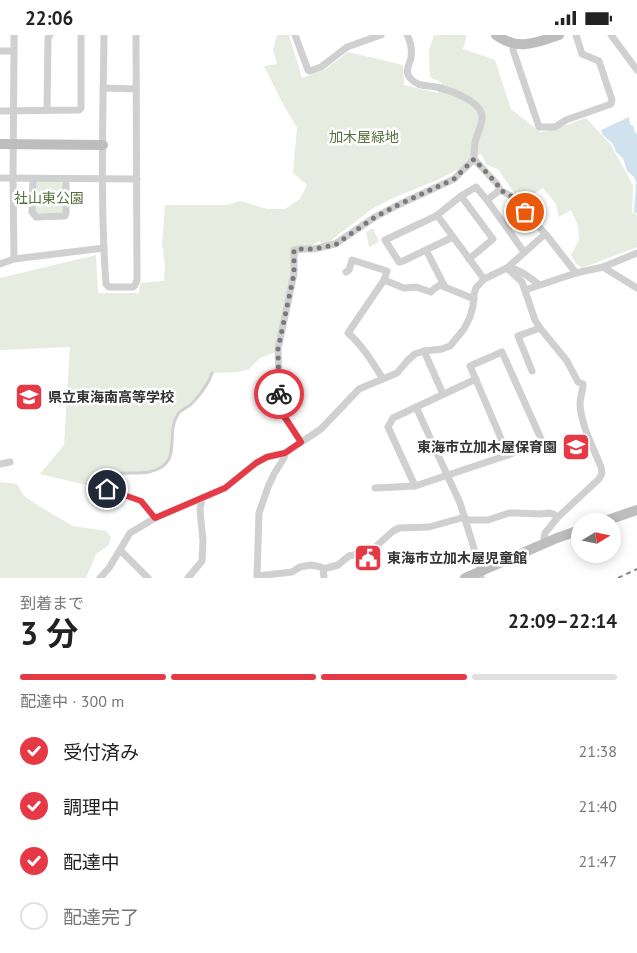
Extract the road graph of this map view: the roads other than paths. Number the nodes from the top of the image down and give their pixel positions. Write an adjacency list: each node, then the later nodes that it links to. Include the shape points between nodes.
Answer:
1 (14, 35): 16 (street)
2 (50, 35): 20 (street)
3 (81, 35): 20 (street, via 81,108 78,111)
4 (104, 35): 18 (street)
5 (136, 35): 19 (street)
6 (295, 35): 7 (street, via 310,71 321,67 347,47)
7 (382, 35)
8 (407, 35): 26 (street, via 411,44 409,77 418,85 437,87 468,99 482,115)
9 (496, 35): 14 (street)
10 (559, 35): 13 (street)
11 (576, 35): 14 (street, via 582,54 599,61 612,100 611,104 555,127 539,127 513,50)
12 (611, 35): 17 (street)
13 (542, 38): 14 (street, via 534,44)
14 (514, 44)
15 (0, 51): 16 (street)
16 (14, 51): 22 (street)
17 (637, 70)
18 (103, 88): 19 (street); 25 (street)
19 (136, 89): 32 (street)
20 (47, 110): 22 (street)
21 (0, 111): 22 (street)
22 (14, 111): 24 (street)
23 (0, 144): 24 (street)
24 (14, 145): 25 (street); 28 (street)
25 (103, 145): 31 (street)
26 (474, 159): 33 (street); 65 (street, via 454,179 375,217 335,245 294,250 294,274 278,349 280,410)
27 (0, 178): 28 (street)
28 (13, 178): 29 (street); 43 (street)
29 (33, 179): 30 (street); 30 (street, via 32,212 36,217 65,216)
30 (66, 179): 31 (street)
31 (103, 179): 32 (street); 39 (street)
32 (137, 179): 39 (street, via 137,279 133,287 106,285)
33 (500, 190): 35 (street); 37 (street, via 511,196)
34 (461, 196): 35 (street, via 476,187); 36 (street); 44 (street, via 493,239)
35 (487, 200): 41 (street)
36 (437, 215): 38 (street); 40 (street, via 385,240 399,262)
37 (545, 234): 41 (street); 49 (street)
38 (453, 237): 40 (street); 44 (street)
39 (104, 248): 43 (street)
40 (426, 250): 53 (street)
41 (524, 252): 47 (street)
42 (637, 253): 46 (street)
43 (14, 259): 45 (street)
44 (469, 259): 50 (street)
45 (0, 264)
46 (603, 267): 49 (street); 54 (street)
47 (507, 268): 50 (street); 52 (street, via 513,268); 55 (street, via 522,282)
48 (346, 272): 51 (street, via 352,260 387,271)
49 (576, 273): 55 (street)
50 (484, 279): 56 (street, via 476,288)
51 (384, 280): 53 (street, via 404,288 416,287 431,292 440,285); 61 (street, via 348,333 356,339)
52 (537, 283)
53 (445, 287): 56 (street)
54 (637, 288)
55 (525, 290): 57 (street)
56 (474, 299): 58 (street, via 464,329 450,345)
57 (540, 328): 59 (street, via 518,336); 76 (street, via 567,361 578,382 583,384 580,398 582,416 602,473 597,482)
58 (424, 351): 61 (street, via 415,354 396,373); 63 (street)
59 (532, 371)
60 (212, 373): 77 (lane, via 200,394 177,415 168,461 149,472 118,474 107,489 141,501)
61 (383, 379): 65 (street, via 359,389 321,429)
62 (476, 379): 63 (street); 67 (street); 67 (street, via 470,366 502,352 542,441)
63 (443, 394): 64 (street)
64 (416, 407): 70 (street); 71 (street, via 393,418 388,427)
65 (301, 442): 66 (street)
66 (285, 453): 73 (street, via 267,457 225,488); 84 (street, via 259,513 257,576)
67 (508, 455): 70 (street)
68 (10, 462): 69 (street)
69 (0, 464)
70 (448, 476): 71 (street); 78 (street)
71 (415, 486): 72 (street)
72 (375, 488)
73 (202, 498): 77 (street); 87 (street, via 202,561)
74 (637, 510): 75 (street)
75 (621, 516)
76 (558, 517): 78 (street, via 549,513 509,513 488,520); 80 (street, via 545,533)
77 (155, 518): 81 (street, via 130,533)
78 (465, 518): 82 (street, via 431,526 399,528 371,551 349,556 338,565); 83 (street)
79 (571, 533): 80 (street)
80 (543, 544): 83 (street)
81 (121, 551): 85 (street); 86 (street)
82 (323, 569): 84 (street, via 311,565); 88 (street)
83 (481, 574): 89 (street)
84 (280, 576)
85 (100, 578)
86 (148, 578)
87 (188, 578)
88 (324, 578)
89 (465, 578)

